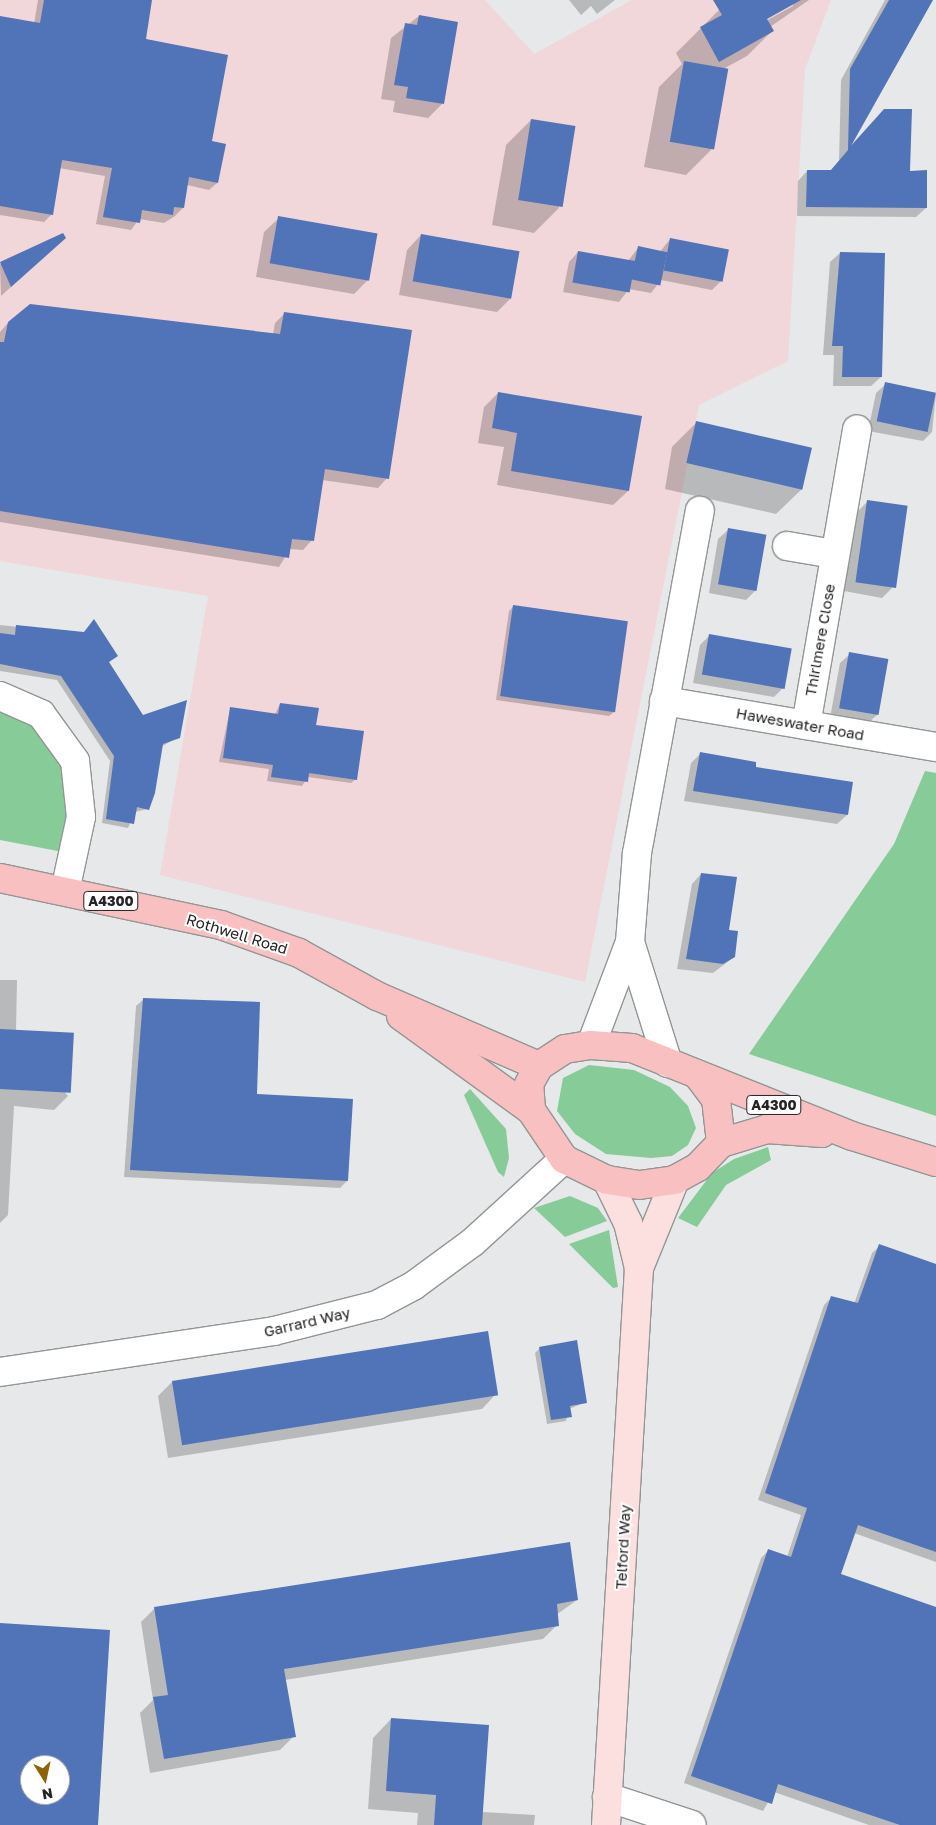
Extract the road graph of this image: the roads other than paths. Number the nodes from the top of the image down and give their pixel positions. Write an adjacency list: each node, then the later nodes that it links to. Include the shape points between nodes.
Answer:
1 (857, 429): 4 (street, Thirlmere Close)
2 (700, 511): 6 (street)
3 (787, 546): 4 (street)
4 (834, 554): 7 (street, Thirlmere Close)
5 (0, 696): 10 (street, via 42,714 75,761 81,817)
6 (664, 701): 7 (street, Haweswater Road); 11 (street, via 637,853)
7 (806, 725): 8 (street, Haweswater Road)
8 (936, 747)
9 (0, 878): 10 (main road, Rothwell Road / A4300)
10 (65, 891): 12 (main road, Rothwell Road / A4300, via 221,925 299,953)
11 (630, 942): 13 (street); 14 (street)
12 (377, 996): 15 (main road, Rothwell Road / A4300); 17 (main road, Rothwell Road / A4300, via 430,1040)
13 (591, 1045): 14 (main road, A4300, via 632,1048); 15 (main road, A4300, via 565,1049)
14 (668, 1062): 16 (main road, A4300)
15 (539, 1066): 17 (main road, A4300, via 529,1084)
16 (696, 1074): 18 (main road, A4300); 19 (main road, A4300, via 716,1099)
17 (531, 1110): 20 (main road, A4300)
18 (852, 1136): 19 (main road, A4300, via 767,1129); 21 (main road, A4300)
19 (721, 1143): 23 (main road, A4300, via 698,1167)
20 (564, 1159): 22 (main road, A4300); 25 (street, Garrard Way, via 473,1242 414,1286 377,1305 274,1331)
21 (936, 1162)
22 (607, 1180): 23 (main road, A4300, via 639,1185); 24 (street, Telford Way, via 628,1223)
23 (675, 1180): 24 (street, Telford Way)
24 (639, 1268): 26 (street, Telford Way)
25 (0, 1372)
26 (608, 1797): 27 (street, Telford Way); 28 (street)
27 (606, 1825)
28 (692, 1825)

